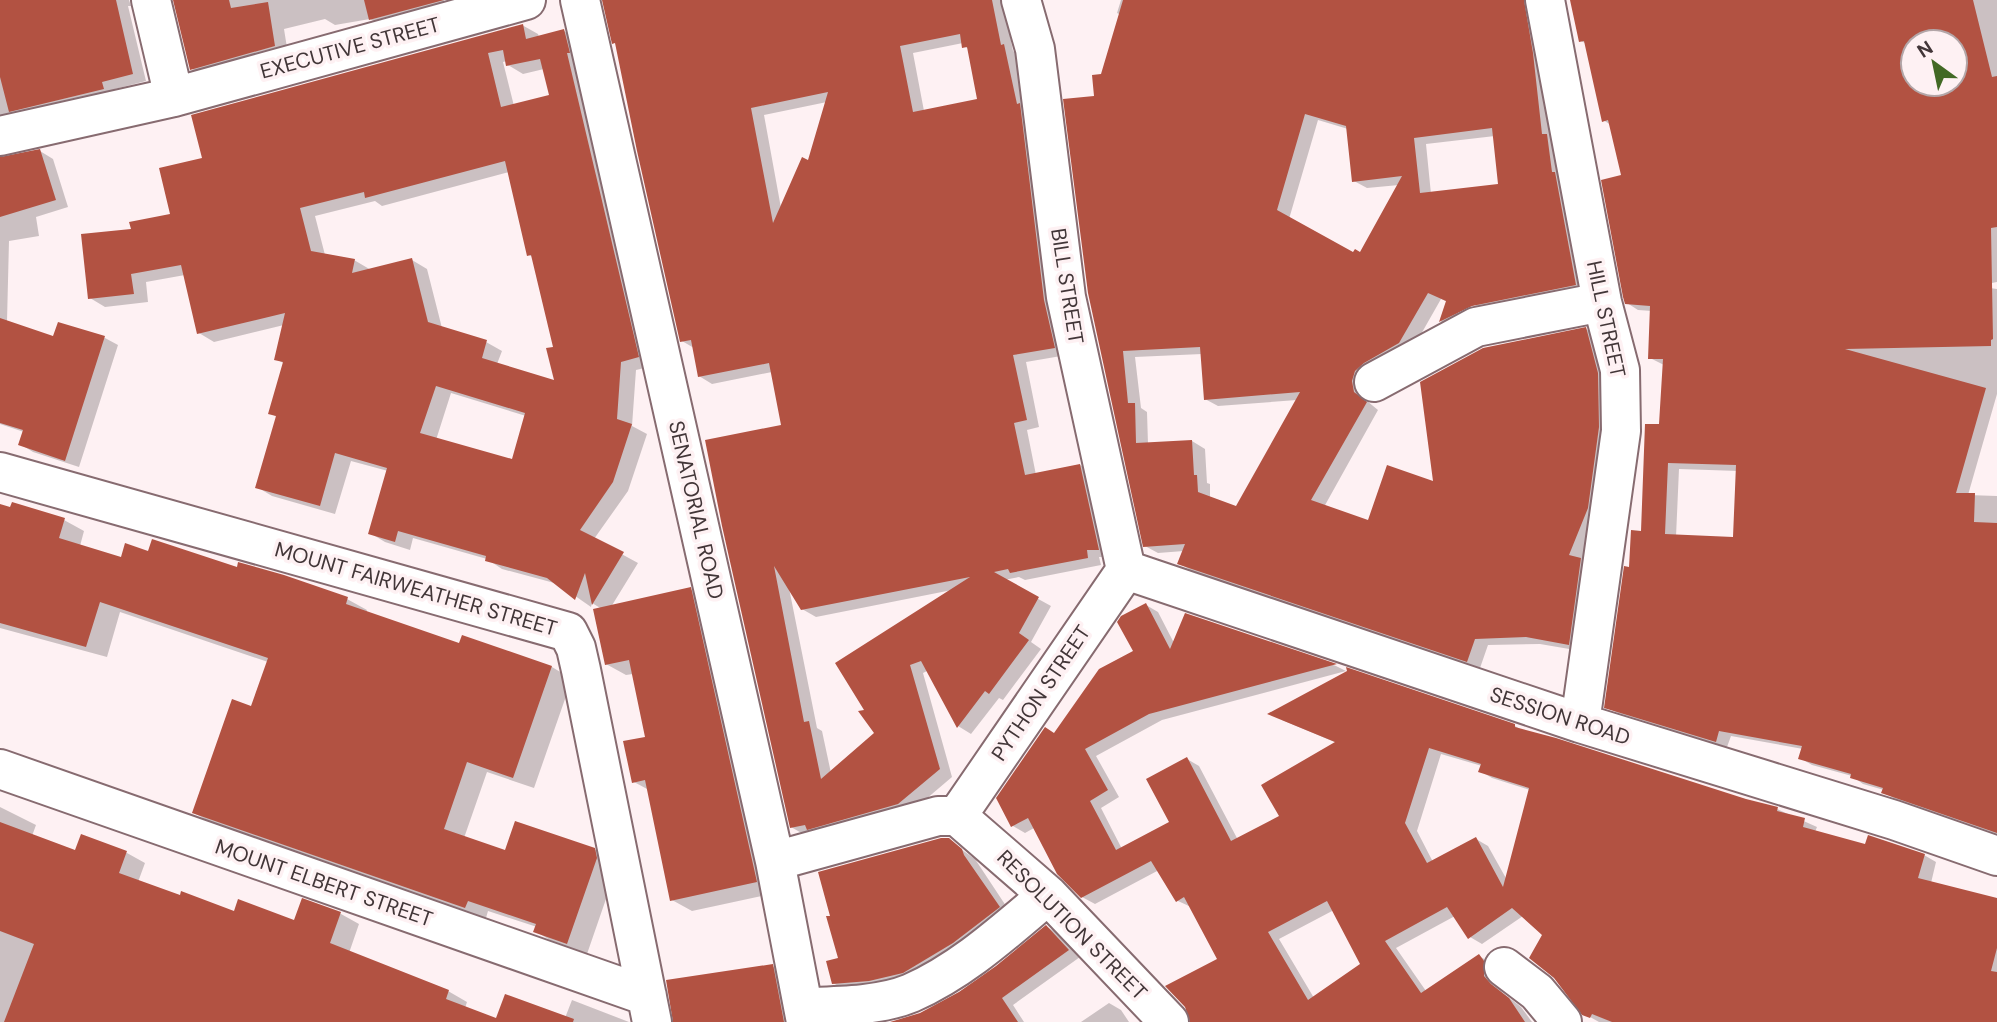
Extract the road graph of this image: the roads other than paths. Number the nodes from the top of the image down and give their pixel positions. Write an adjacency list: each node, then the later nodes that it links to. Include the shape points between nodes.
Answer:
1 (151, 0): 6 (street)
2 (526, 0): 6 (street, EXECUTIVE STREET)
3 (580, 0): 16 (street, SENATORIAL ROAD)
4 (1020, 0): 11 (street, BILL STREET, via 1035,49 1066,297)
5 (1545, 0): 8 (street, HILL STREET)
6 (174, 97): 7 (street, EXECUTIVE STREET)
7 (0, 136)
8 (1602, 302): 9 (street, via 1476,327); 12 (street, HILL STREET, via 1620,370 1621,431)
9 (1374, 382)
10 (0, 472): 19 (street, MOUNT FAIRWEATHER STREET, via 568,632 581,670)
11 (1126, 570): 12 (street, SESSION ROAD); 14 (street, PYTHON STREET)
12 (1580, 723): 15 (street, SESSION ROAD)
13 (0, 769): 19 (street, MOUNT ELBERT STREET)
14 (957, 816): 16 (street, via 938,816); 17 (street, RESOLUTION STREET)
15 (1997, 856)
16 (775, 861): 20 (street, SENATORIAL ROAD)
17 (1048, 895): 20 (street, via 970,959 909,993); 21 (street, RESOLUTION STREET)
18 (1504, 967): 22 (street, via 1536,992)
19 (650, 1009)
20 (805, 1015)
21 (1169, 1022)
22 (1562, 1022)

